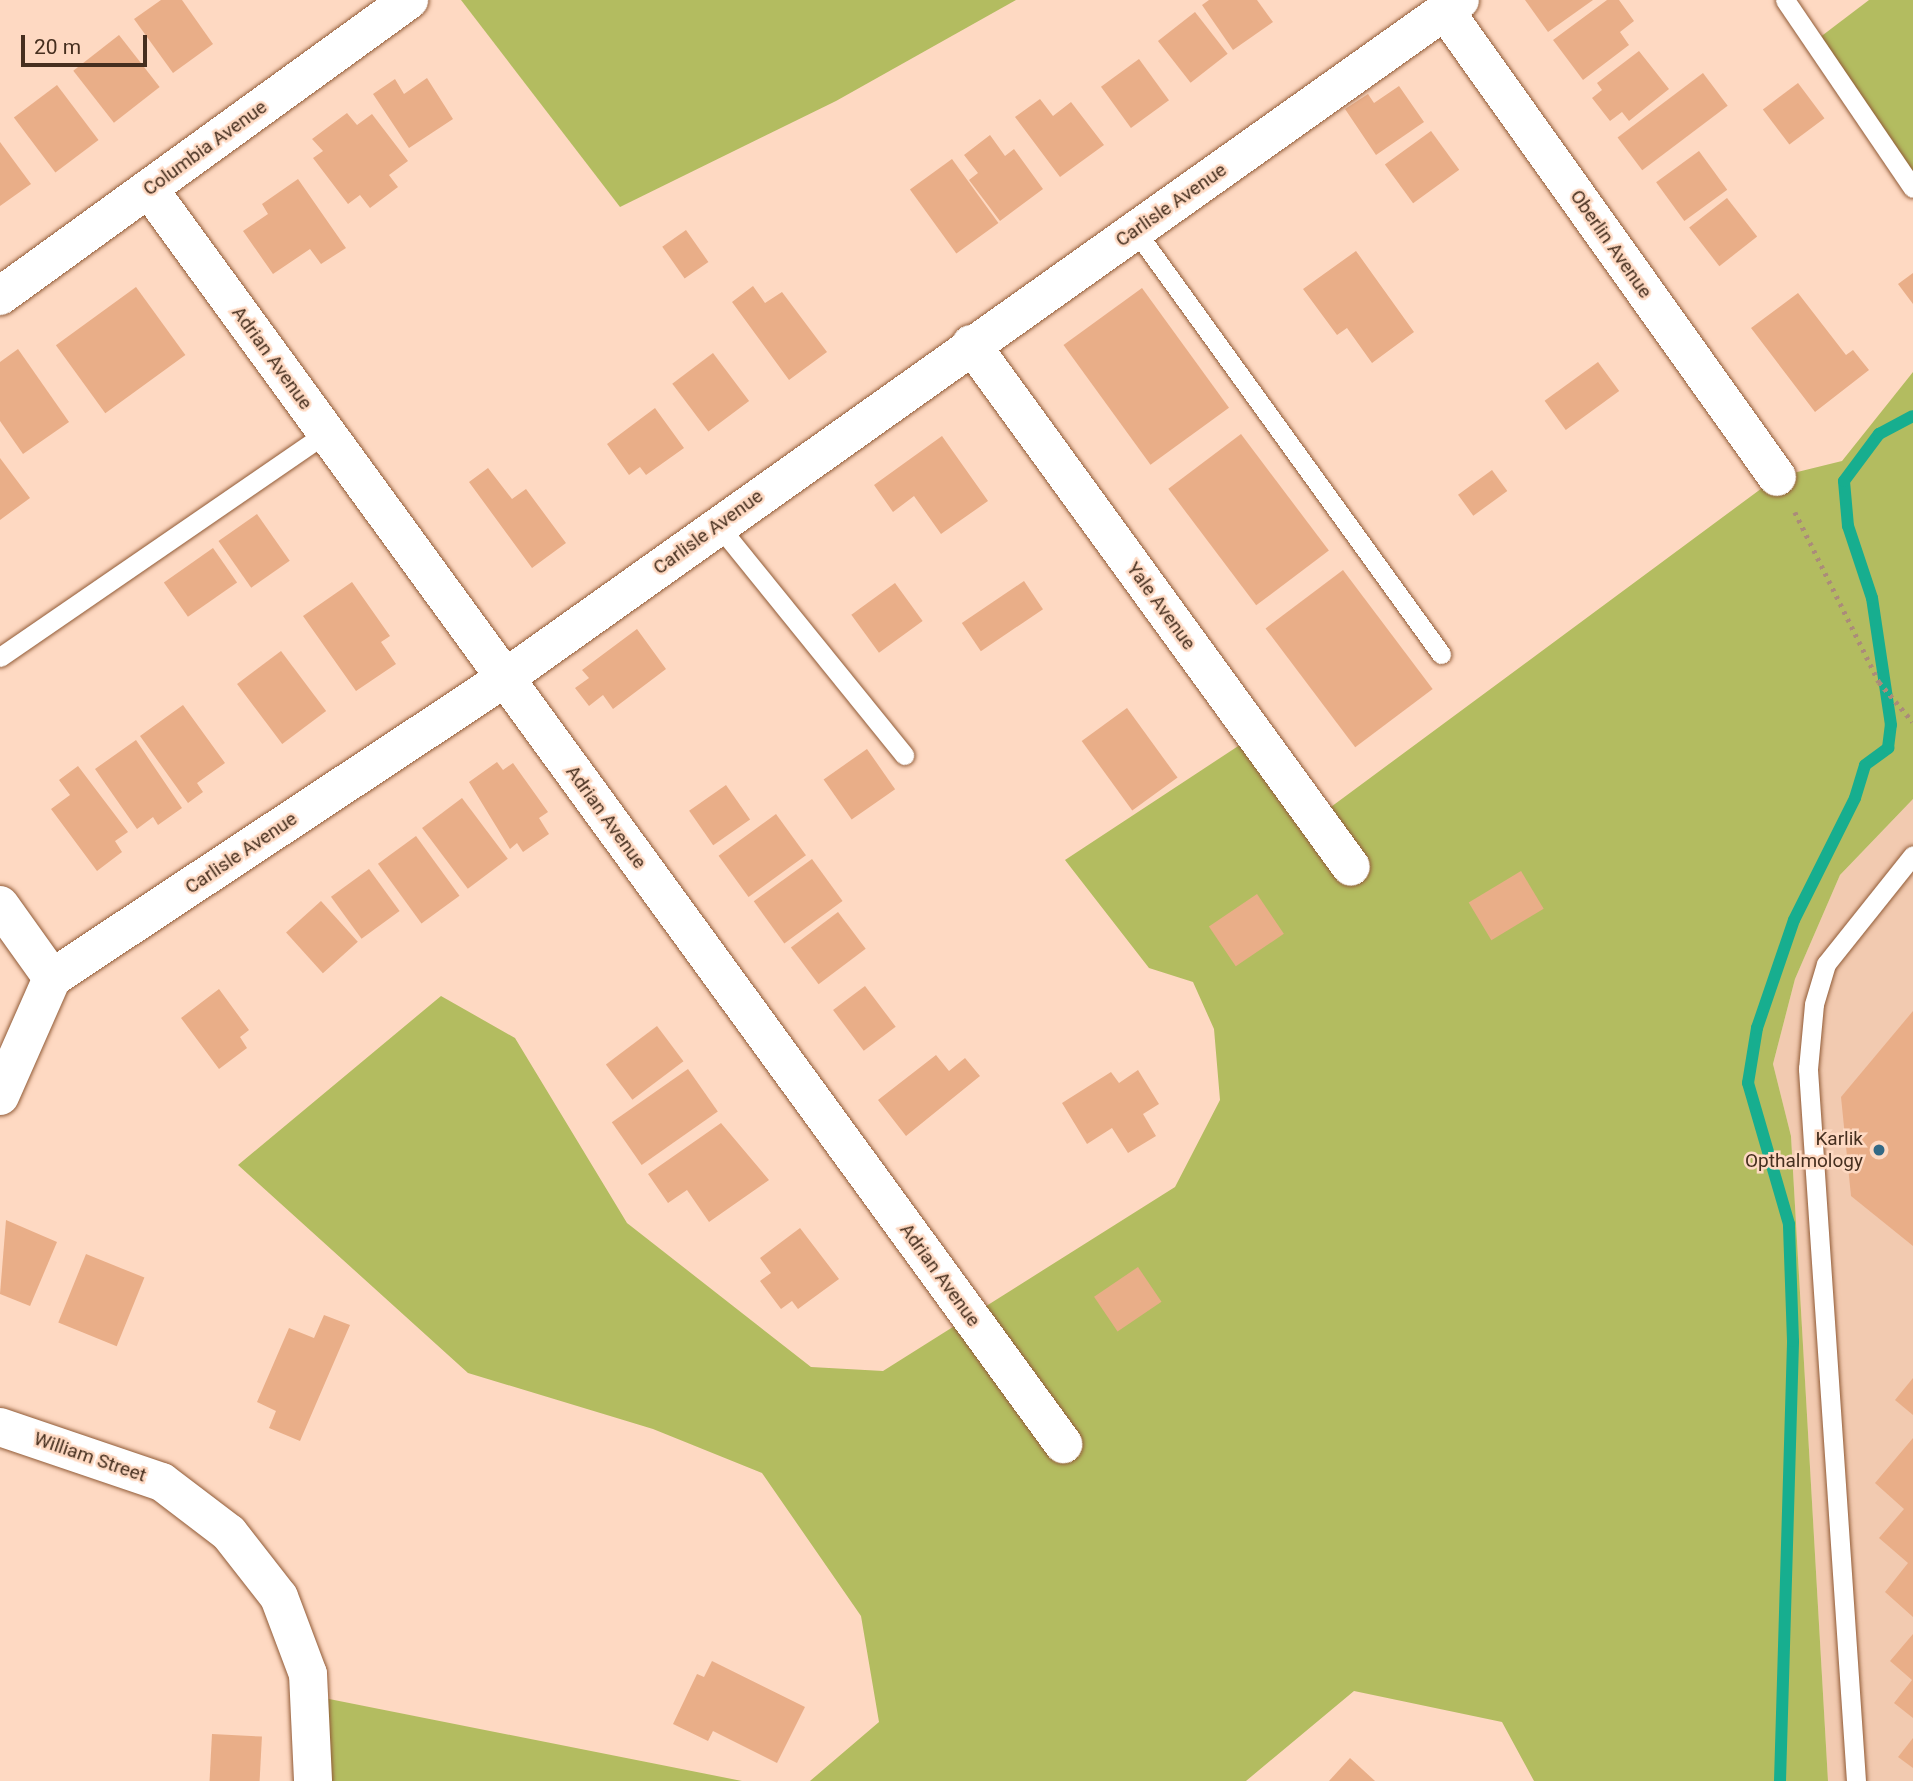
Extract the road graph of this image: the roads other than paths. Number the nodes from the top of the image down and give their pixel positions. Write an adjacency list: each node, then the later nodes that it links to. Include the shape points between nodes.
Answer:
1 (409, 0): 5 (street, Columbia Avenue)
2 (1785, 0): 4 (lane)
3 (1452, 6): 6 (street, Carlisle Avenue); 10 (street, Oberlin Avenue)
4 (1913, 188)
5 (149, 189): 7 (street, Columbia Avenue); 9 (street, Adrian Avenue)
6 (1135, 230): 8 (street, Carlisle Avenue); 12 (lane)
7 (0, 296)
8 (971, 344): 11 (street, Carlisle Avenue); 17 (street, Yale Avenue)
9 (326, 433): 13 (lane); 14 (street, Adrian Avenue)
10 (1777, 477)
11 (718, 525): 14 (street, Carlisle Avenue); 15 (lane)
12 (1441, 654)
13 (0, 657)
14 (505, 678): 19 (street, Carlisle Avenue); 22 (street, Adrian Avenue)
15 (904, 755)
16 (1913, 855): 24 (lane, via 1826,964 1814,1004 1808,1069)
17 (1351, 867)
18 (0, 905): 19 (street)
19 (52, 978): 20 (street)
20 (0, 1096)
21 (0, 1427): 23 (street, William Street, via 162,1482 229,1533 278,1597 308,1674)
22 (1063, 1444)
23 (313, 1781)
24 (1856, 1781)

